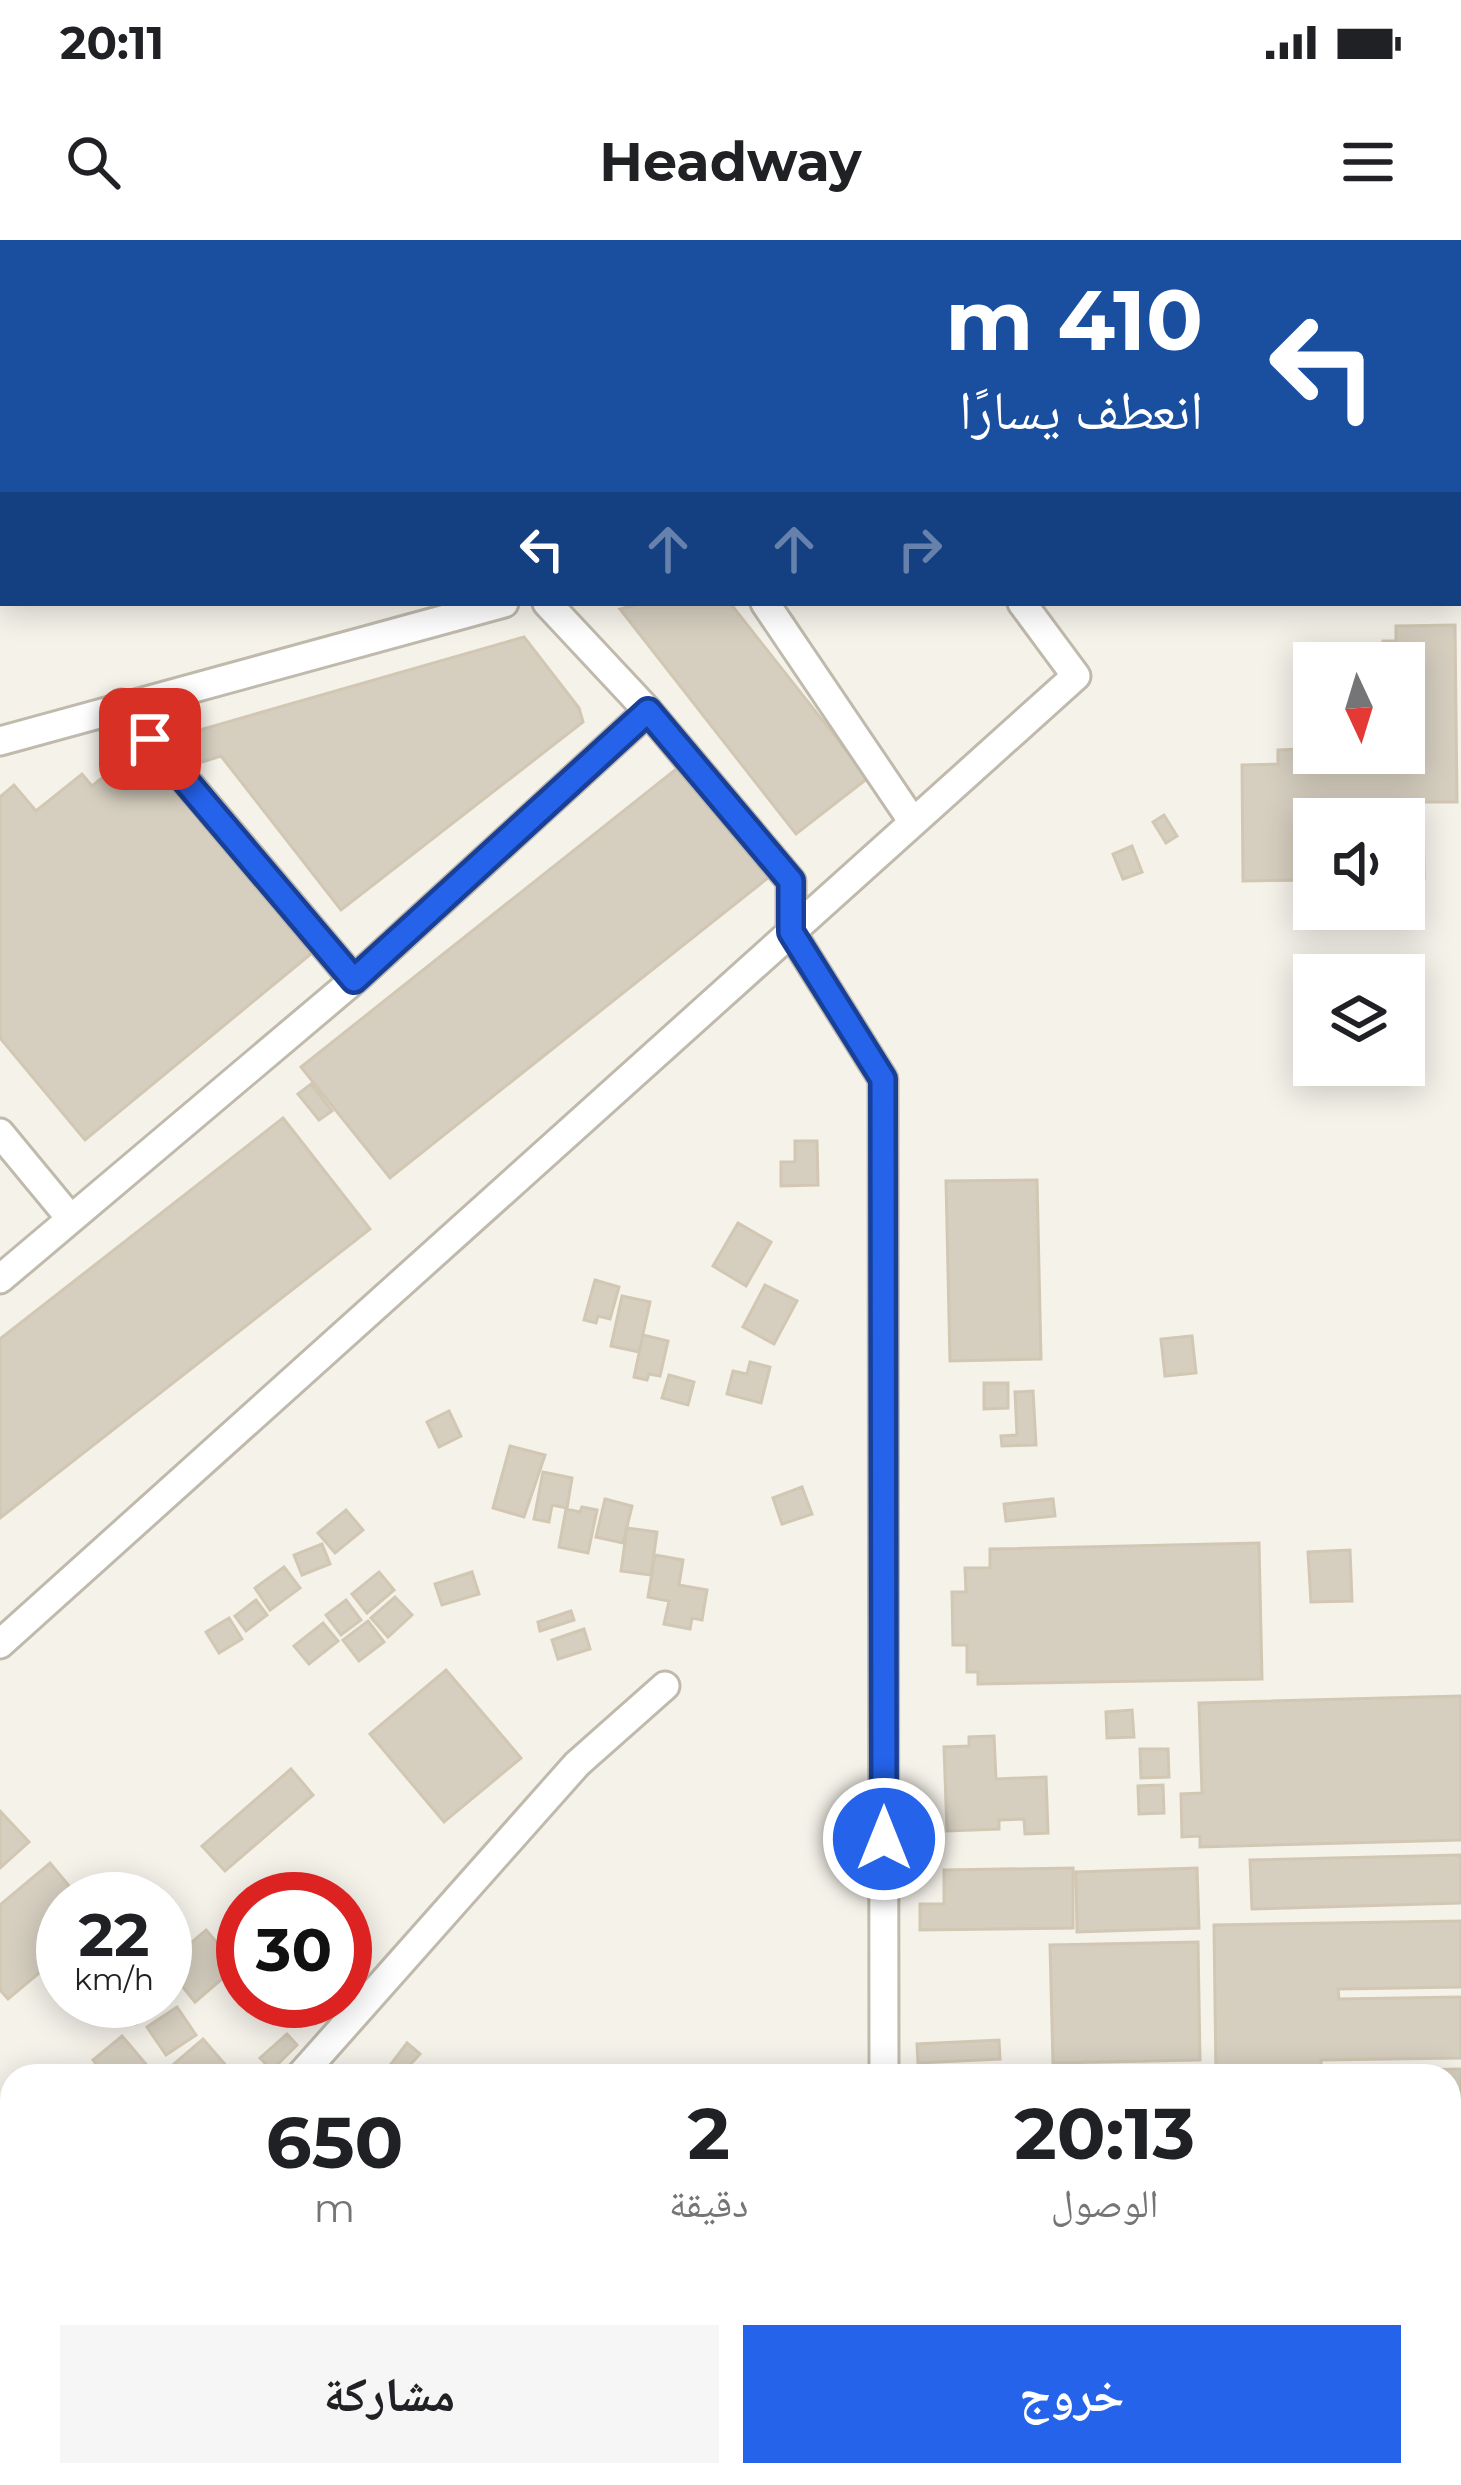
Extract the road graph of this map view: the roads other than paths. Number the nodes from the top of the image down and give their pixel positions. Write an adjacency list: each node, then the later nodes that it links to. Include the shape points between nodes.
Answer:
1 (493, 606): 5 (street)
2 (550, 606): 6 (street)
3 (767, 606): 8 (street)
4 (1024, 606): 8 (street, via 1076,676)
5 (121, 704): 7 (street); 10 (street)
6 (648, 711): 9 (street, via 791,881); 10 (street)
7 (0, 741)
8 (914, 822): 9 (street)
9 (791, 932): 14 (street); 17 (street, via 883,1079)
10 (354, 980): 12 (street)
11 (0, 1133): 12 (street)
12 (71, 1219): 13 (street)
13 (0, 1280)
14 (0, 1644)
15 (665, 1686): 16 (street, via 577,1764)
16 (312, 2064)
17 (884, 2064)

